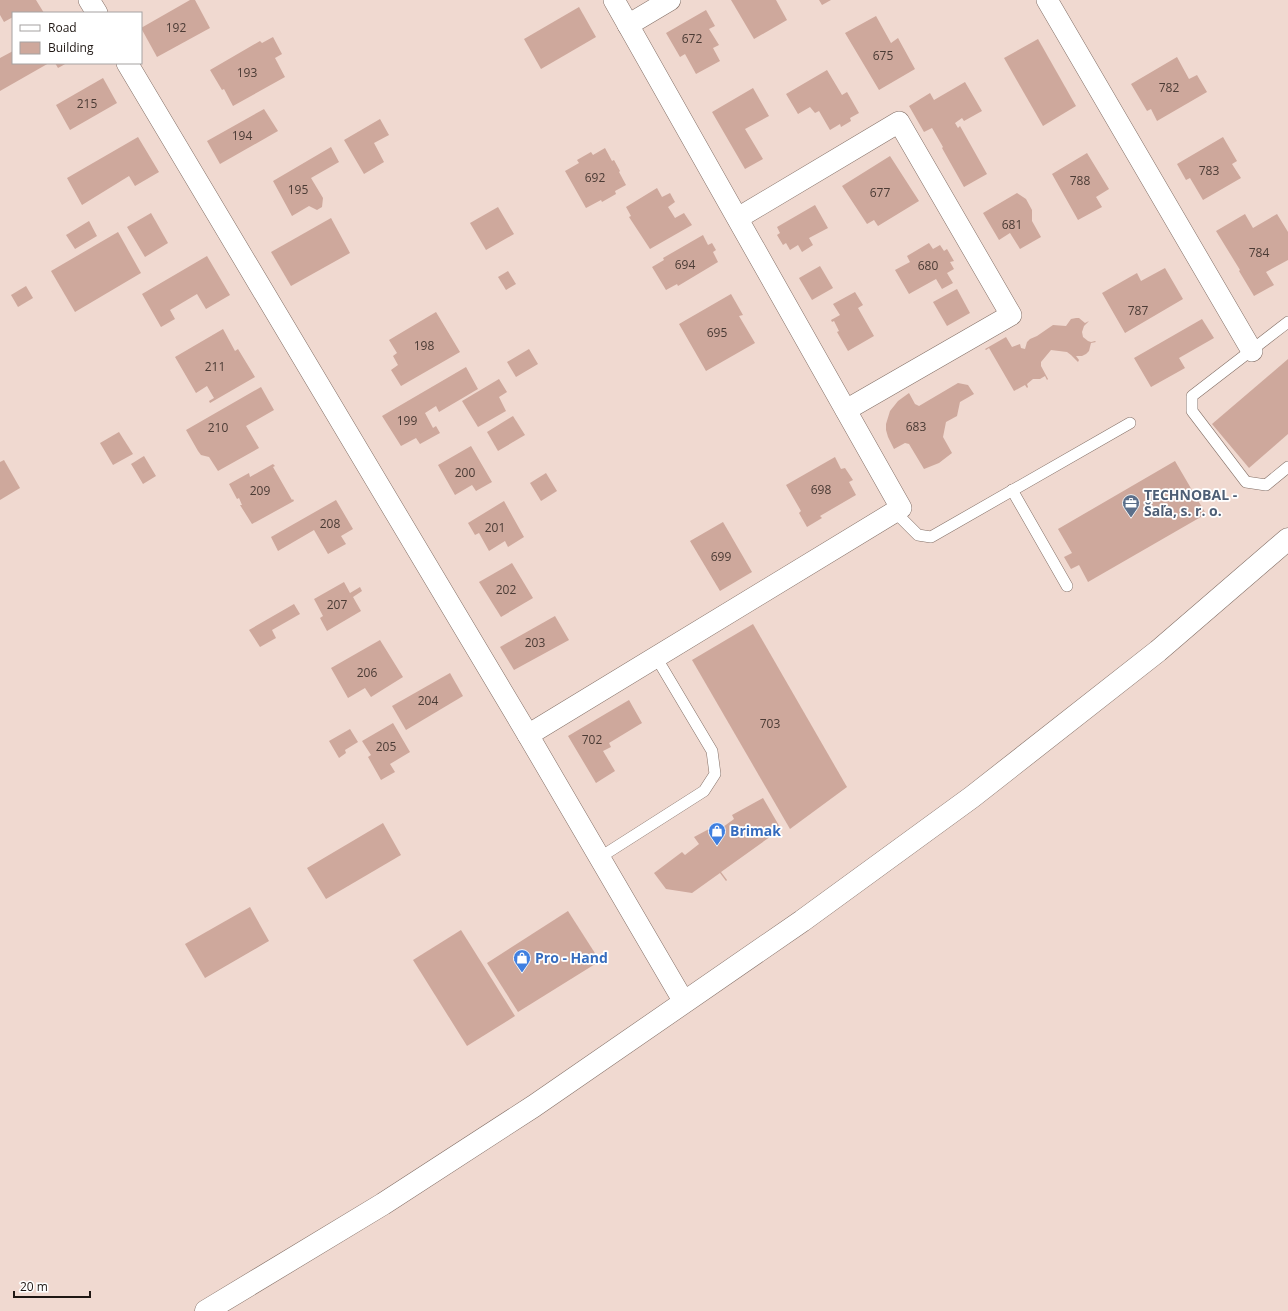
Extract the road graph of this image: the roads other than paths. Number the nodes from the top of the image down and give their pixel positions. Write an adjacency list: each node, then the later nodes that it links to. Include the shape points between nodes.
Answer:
1 (89, 0): 5 (street)
2 (614, 0): 6 (street)
3 (670, 0): 6 (street)
4 (1048, 0): 10 (street)
5 (96, 12)
6 (628, 25): 8 (street)
7 (128, 64): 19 (street)
8 (738, 218): 11 (street); 11 (street, via 899,122 1011,315)
9 (1288, 322): 10 (lane)
10 (1252, 351): 13 (lane, via 1192,396 1192,411 1246,482 1266,485)
11 (846, 410): 15 (street, via 901,508)
12 (1130, 423): 14 (lane)
13 (1288, 467)
14 (1012, 490): 15 (lane, via 931,538 918,535); 17 (lane)
15 (895, 512): 18 (street)
16 (1288, 539): 21 (main road, via 1158,651 972,797 802,921)
17 (1067, 586)
18 (656, 657): 19 (street); 20 (lane, via 712,750 715,774 704,791)
19 (528, 735): 20 (street)
20 (599, 858): 21 (street)
21 (684, 1002): 22 (main road, via 534,1106 390,1199)
22 (206, 1311)

